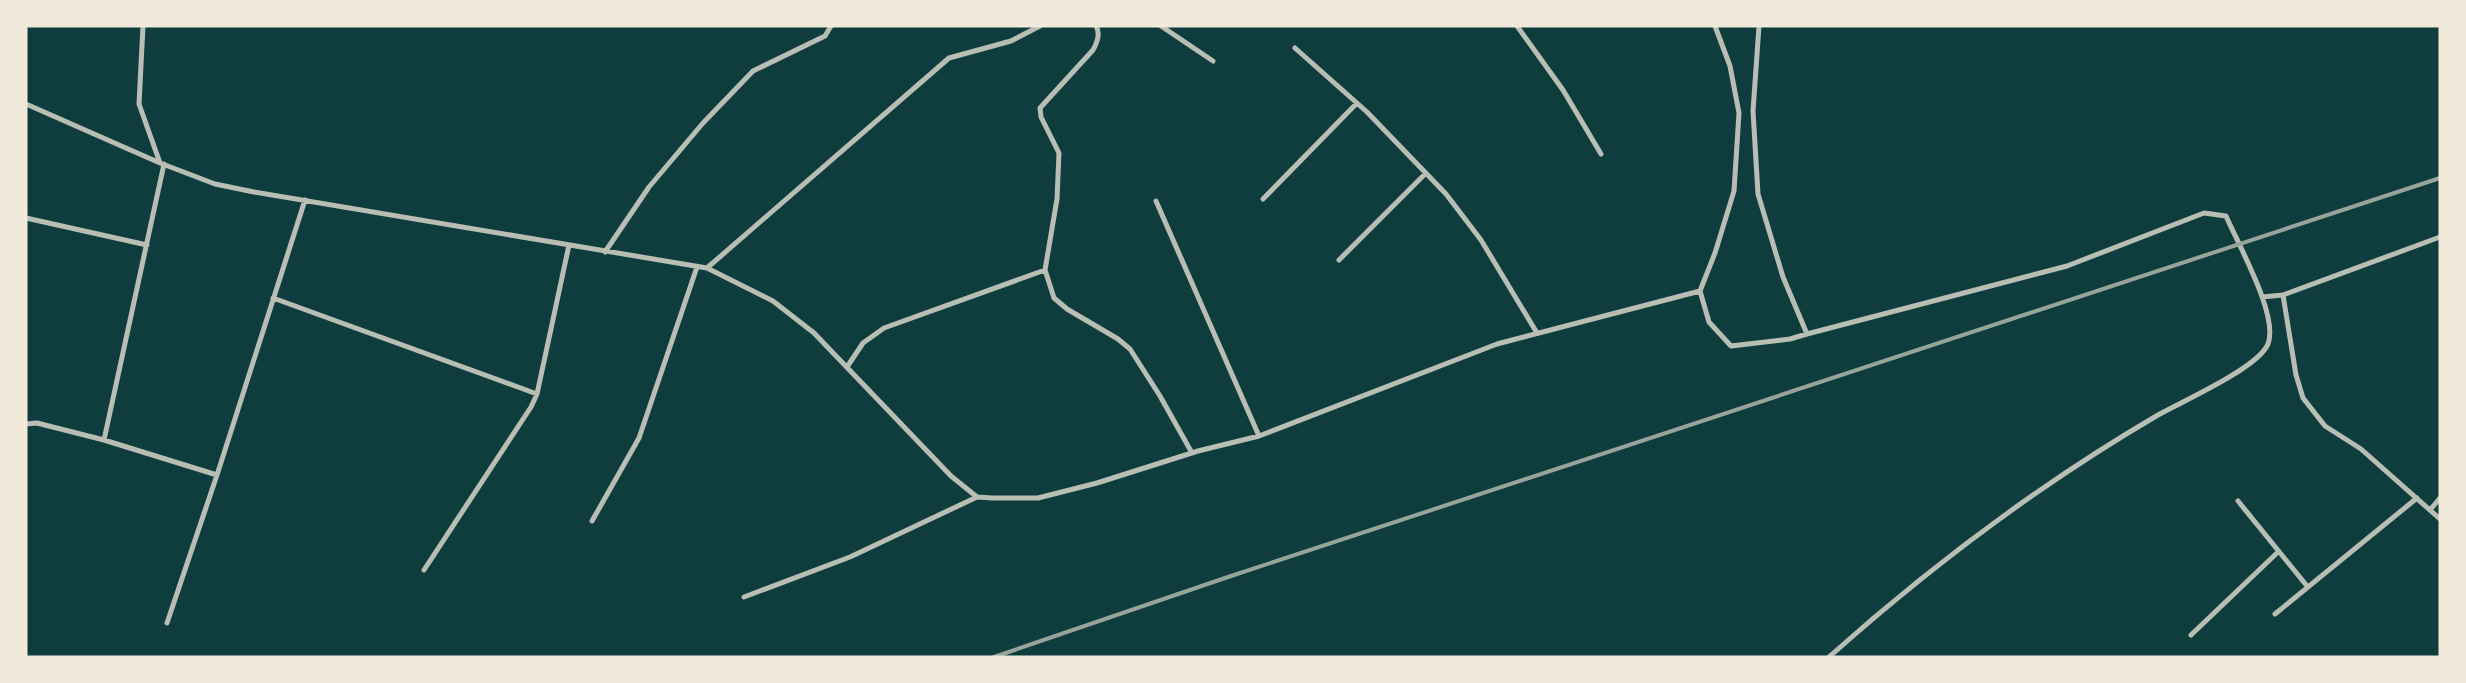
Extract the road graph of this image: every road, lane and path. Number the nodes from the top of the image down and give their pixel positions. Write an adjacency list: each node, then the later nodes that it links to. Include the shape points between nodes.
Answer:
1 (143, 26): 14 (street, via 139,104)
2 (831, 26): 23 (street, via 825,36 753,71 703,123 649,187)
3 (1040, 26): 26 (street, via 1011,40 949,58)
4 (1096, 26): 27 (street, via 1098,42 1093,50 1040,108 1041,117 1059,153 1060,166)
5 (1161, 26): 10 (street)
6 (1517, 26): 13 (street, via 1563,90)
7 (1715, 26): 28 (street, via 1730,66 1739,113 1734,191)
8 (1759, 26): 33 (street, via 1753,111 1758,194 1783,276)
9 (1295, 48): 11 (street)
10 (1213, 62)
11 (1357, 103): 15 (street); 16 (street)
12 (26, 104): 14 (street)
13 (1600, 154)
14 (162, 164): 17 (street, via 215,184); 21 (street)
15 (1426, 173): 24 (street); 32 (street, via 1481,240)
16 (1263, 199)
17 (305, 200): 22 (street); 31 (street)
18 (1156, 202): 37 (street)
19 (26, 218): 21 (street)
20 (2440, 237): 29 (street)
21 (147, 244): 38 (street)
22 (569, 245): 23 (street); 35 (street)
23 (605, 252): 25 (street)
24 (1339, 260)
25 (697, 267): 26 (street); 47 (street, via 639,438)
26 (707, 268): 34 (street, via 773,301 814,333)
27 (1045, 270): 34 (street, via 884,328 863,343); 39 (street, via 1054,298 1130,350)
28 (1700, 290): 32 (street); 33 (street, via 1709,322 1731,346 1790,340)
29 (2283, 295): 30 (street); 42 (street, via 2302,398 2325,426 2361,449)
30 (2262, 297): 33 (street, via 2226,216 2204,213 2067,266); 55 (street, via 2270,320 2268,343 2260,356 2046,484 1936,566)
31 (274, 298): 35 (street); 40 (street)
32 (1537, 333): 37 (street, via 1498,344)
33 (1807, 334)
34 (846, 367): 41 (street, via 951,476)
35 (537, 394): 49 (street)
36 (26, 424): 38 (street, via 37,423)
37 (1259, 436): 39 (street)
38 (104, 440): 40 (street)
39 (1192, 453): 41 (street, via 1038,498)
40 (217, 475): 53 (street)
41 (977, 497): 51 (street, via 850,557)
42 (2417, 498): 45 (street); 50 (street)
43 (2440, 498): 45 (street)
44 (2238, 500): 48 (street)
45 (2430, 510): 46 (street)
46 (2440, 519)
47 (592, 521)
48 (2278, 552): 50 (street); 54 (street)
49 (424, 570)
50 (2307, 586): 52 (street)
51 (744, 597)
52 (2274, 614)
53 (167, 623)
54 (2191, 635)
55 (1829, 657)

